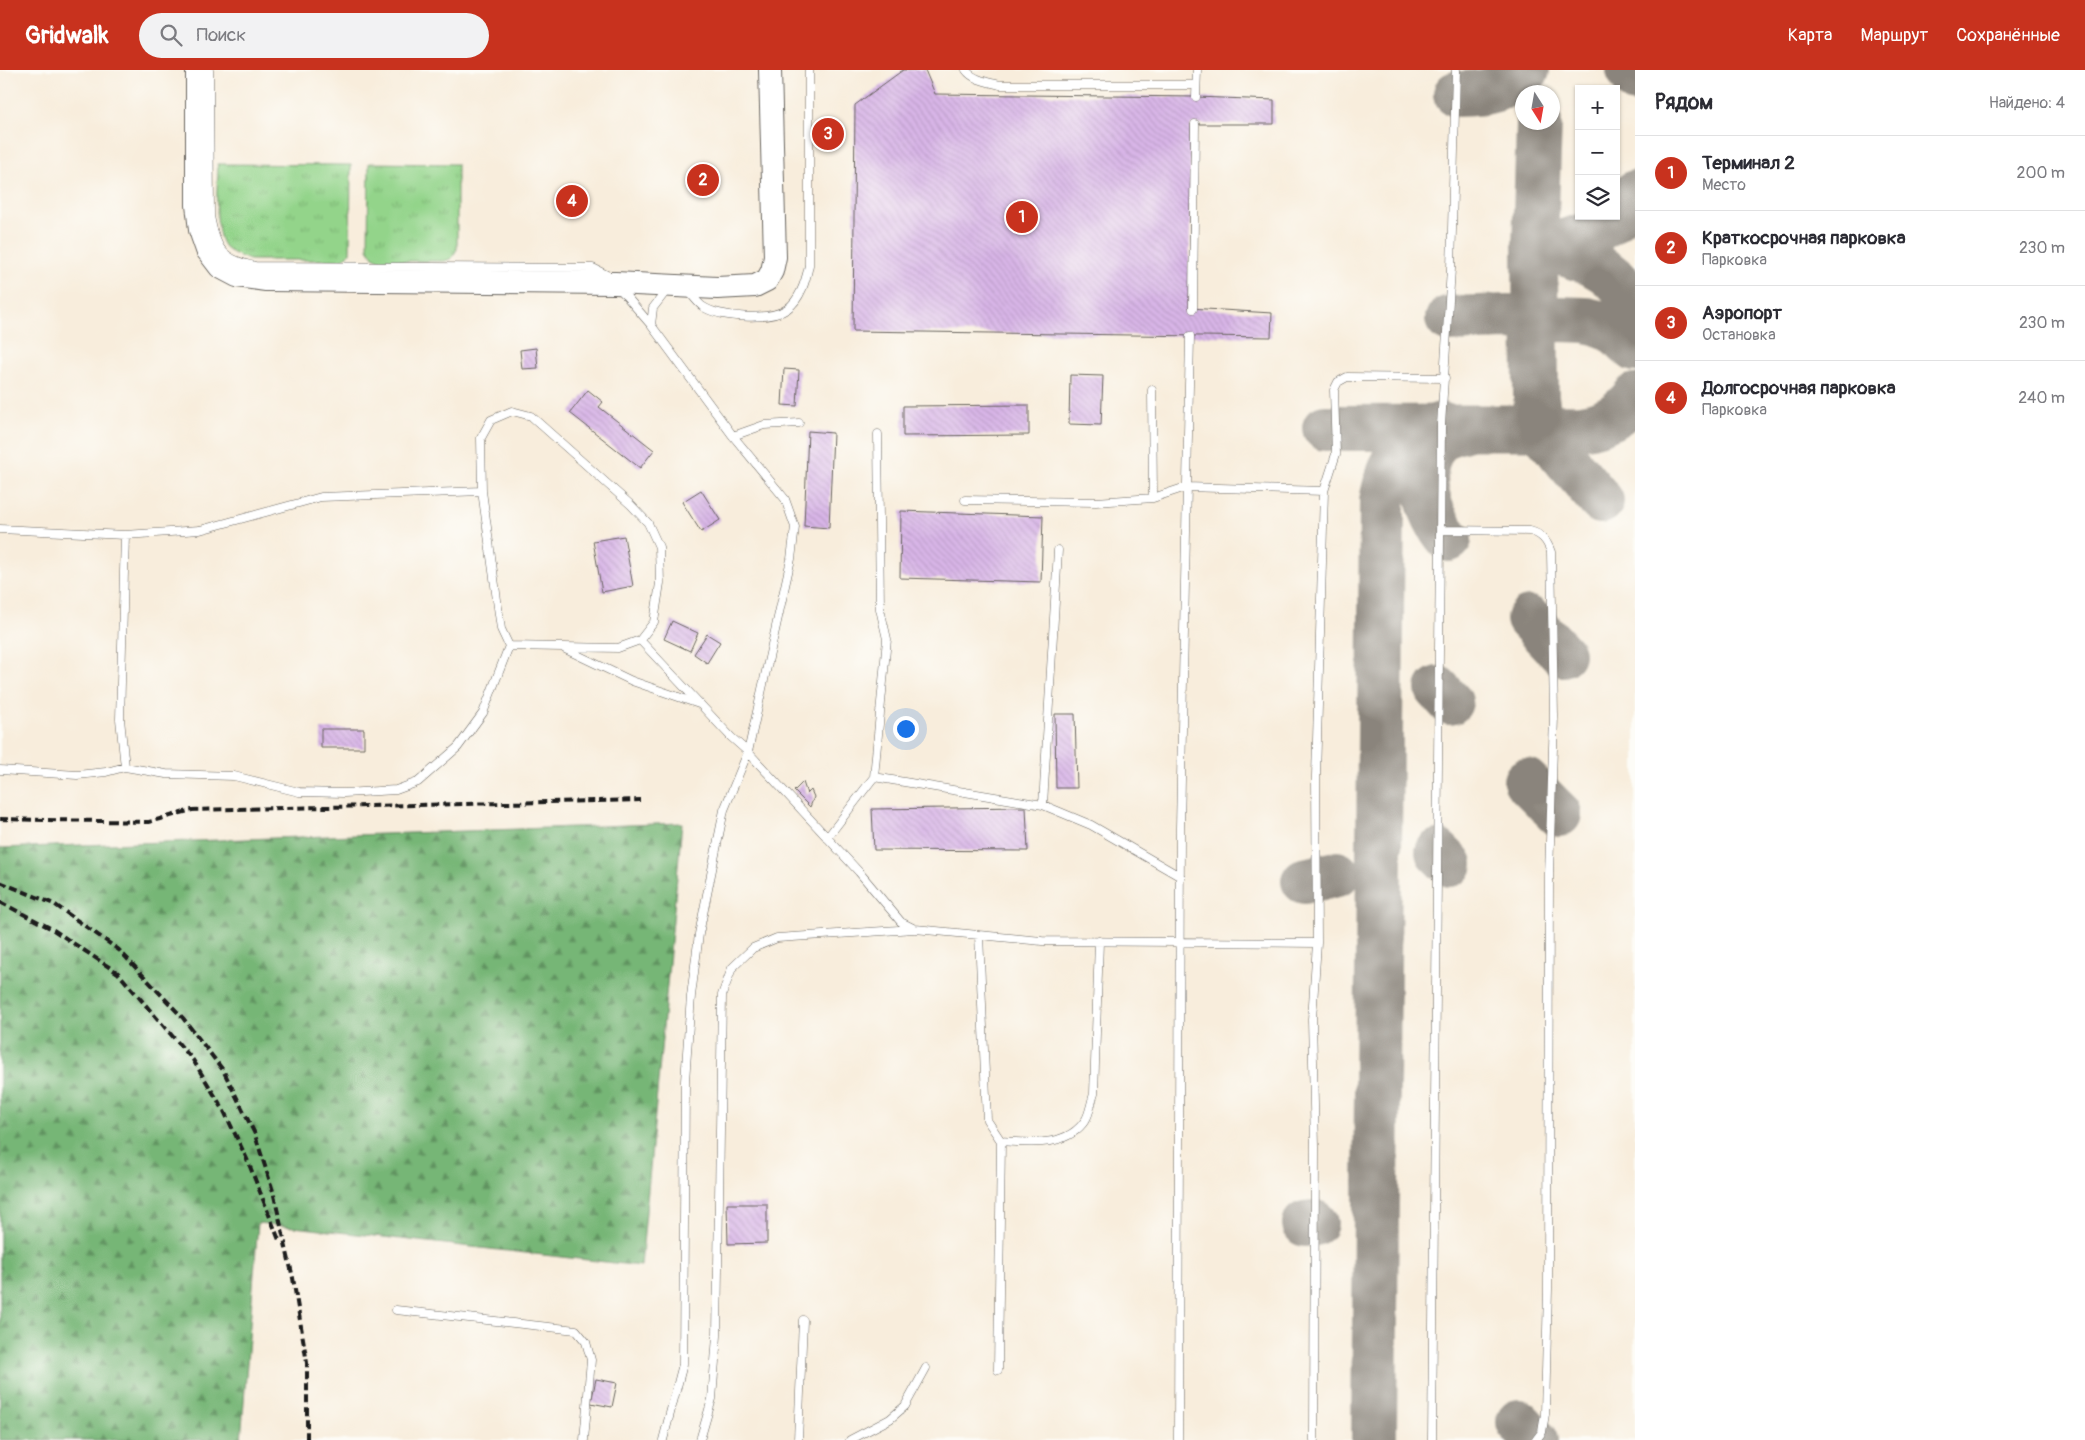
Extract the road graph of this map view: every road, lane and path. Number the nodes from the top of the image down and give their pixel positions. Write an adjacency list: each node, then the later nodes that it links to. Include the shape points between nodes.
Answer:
1 (197, 70): 11 (main road, via 199,222 207,250 220,267 237,276 266,280)
2 (209, 70): 11 (lane, via 210,216 220,250 237,262 255,266 593,268)
3 (770, 70): 12 (main road, via 775,220 772,271 766,280 755,286)
4 (809, 70): 12 (lane, via 809,265 801,291 787,309 770,315 722,315 702,306)
5 (966, 70): 8 (lane, via 983,81 1000,85)
6 (1197, 70): 8 (lane)
7 (1456, 70): 16 (lane)
8 (1196, 85): 9 (lane)
9 (1196, 97)
10 (1195, 124): 13 (lane)
11 (616, 283): 12 (main road); 14 (lane)
12 (677, 286): 14 (lane, via 660,297 653,308)
13 (1193, 309)
14 (651, 326): 20 (lane)
15 (1190, 336): 21 (lane)
16 (1445, 378): 23 (lane, via 1347,378 1338,382 1334,390 1336,454); 27 (lane, via 1441,425)
17 (1152, 390): 24 (lane)
18 (799, 423): 20 (lane, via 764,425)
19 (878, 434): 37 (lane, via 880,609 887,639)
20 (733, 436): 34 (lane, via 784,499 795,528)
21 (1186, 488): 23 (lane); 24 (lane); 40 (lane)
22 (482, 491): 28 (lane, via 321,497 200,530); 30 (lane, via 481,438 490,420 512,411 532,416 631,505 648,523 659,547 660,583 654,622); 31 (lane, via 500,630)
23 (1324, 491): 45 (lane, via 1316,776)
24 (1153, 498): 25 (lane, via 1096,502)
25 (965, 500)
26 (0, 529): 28 (lane)
27 (1441, 530): 58 (lane); 59 (lane, via 1530,531 1539,533 1551,552 1554,716 1548,893 1548,1289 1545,1414 1542,1432)
28 (125, 535): 35 (lane, via 120,719)
29 (1058, 550): 38 (lane)
30 (640, 640): 32 (lane, via 618,648); 33 (lane)
31 (509, 646): 32 (lane); 35 (lane, via 482,713 458,747 418,782 396,790 299,792 234,776 166,774)
32 (562, 648): 33 (lane, via 632,681)
33 (701, 705): 34 (lane)
34 (748, 752): 39 (lane); 52 (lane, via 724,810 698,943 684,1081 683,1364)
35 (125, 767): 36 (lane, via 77,775)
36 (0, 770)
37 (874, 778): 38 (lane); 39 (lane)
38 (1043, 805): 40 (lane, via 1091,825)
39 (827, 838): 41 (lane, via 901,922)
40 (1181, 877): 44 (lane)
41 (915, 929): 42 (lane); 53 (lane, via 776,938 752,948 732,968 722,995 717,1336 712,1399)
42 (979, 935): 43 (lane, via 1042,941); 46 (lane, via 987,1120)
43 (1099, 941): 44 (lane); 46 (lane, via 1094,1094 1087,1118 1078,1130 1065,1137 1038,1144)
44 (1181, 942): 45 (lane); 56 (lane)
45 (1317, 943): 57 (lane, via 1312,1019 1316,1147)
46 (1001, 1141): 50 (lane)
47 (396, 1310): 51 (lane, via 576,1330 586,1342 591,1360)
48 (803, 1320): 54 (lane)
49 (926, 1368): 55 (lane, via 904,1406 890,1419)
50 (998, 1370)
51 (584, 1440)
52 (663, 1440)
53 (700, 1440)
54 (798, 1440)
55 (850, 1440)
56 (1178, 1440)
57 (1314, 1440)
58 (1432, 1440)
59 (1536, 1440)

